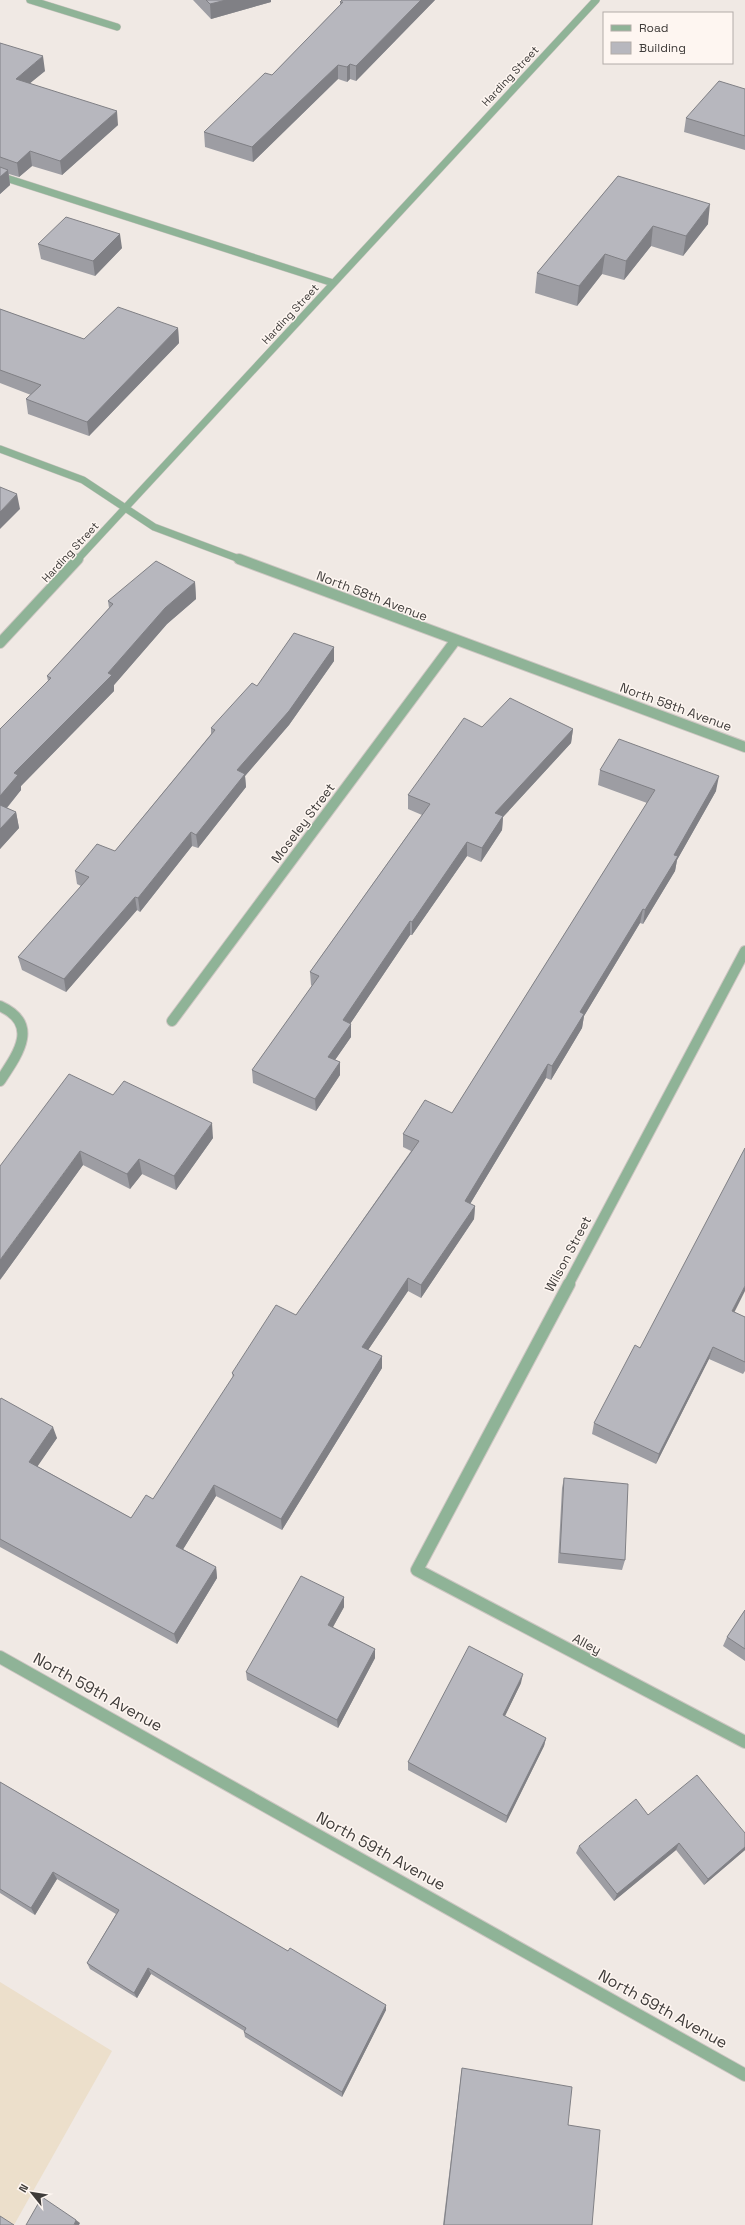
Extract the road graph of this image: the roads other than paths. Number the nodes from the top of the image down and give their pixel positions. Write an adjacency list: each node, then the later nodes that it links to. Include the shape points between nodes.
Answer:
1 (30, 0): 3 (street)
2 (596, 0): 5 (street, Harding Street)
3 (117, 27)
4 (0, 176): 5 (street)
5 (333, 283): 7 (street, Harding Street)
6 (0, 449): 7 (street, North 58th Avenue, via 83,480)
7 (126, 507): 8 (street, North 58th Avenue, via 154,528); 9 (street, Harding Street)
8 (455, 641): 10 (street, North 58th Avenue); 13 (street, Moseley Street)
9 (0, 643)
10 (745, 746)
11 (745, 951): 15 (street, Wilson Street)
12 (0, 1006): 14 (street, via 15,1014 23,1030 19,1054)
13 (172, 1021)
14 (0, 1081)
15 (417, 1570): 17 (street, Alley)
16 (0, 1657): 18 (street, North 59th Avenue)
17 (745, 1742)
18 (745, 2075)

